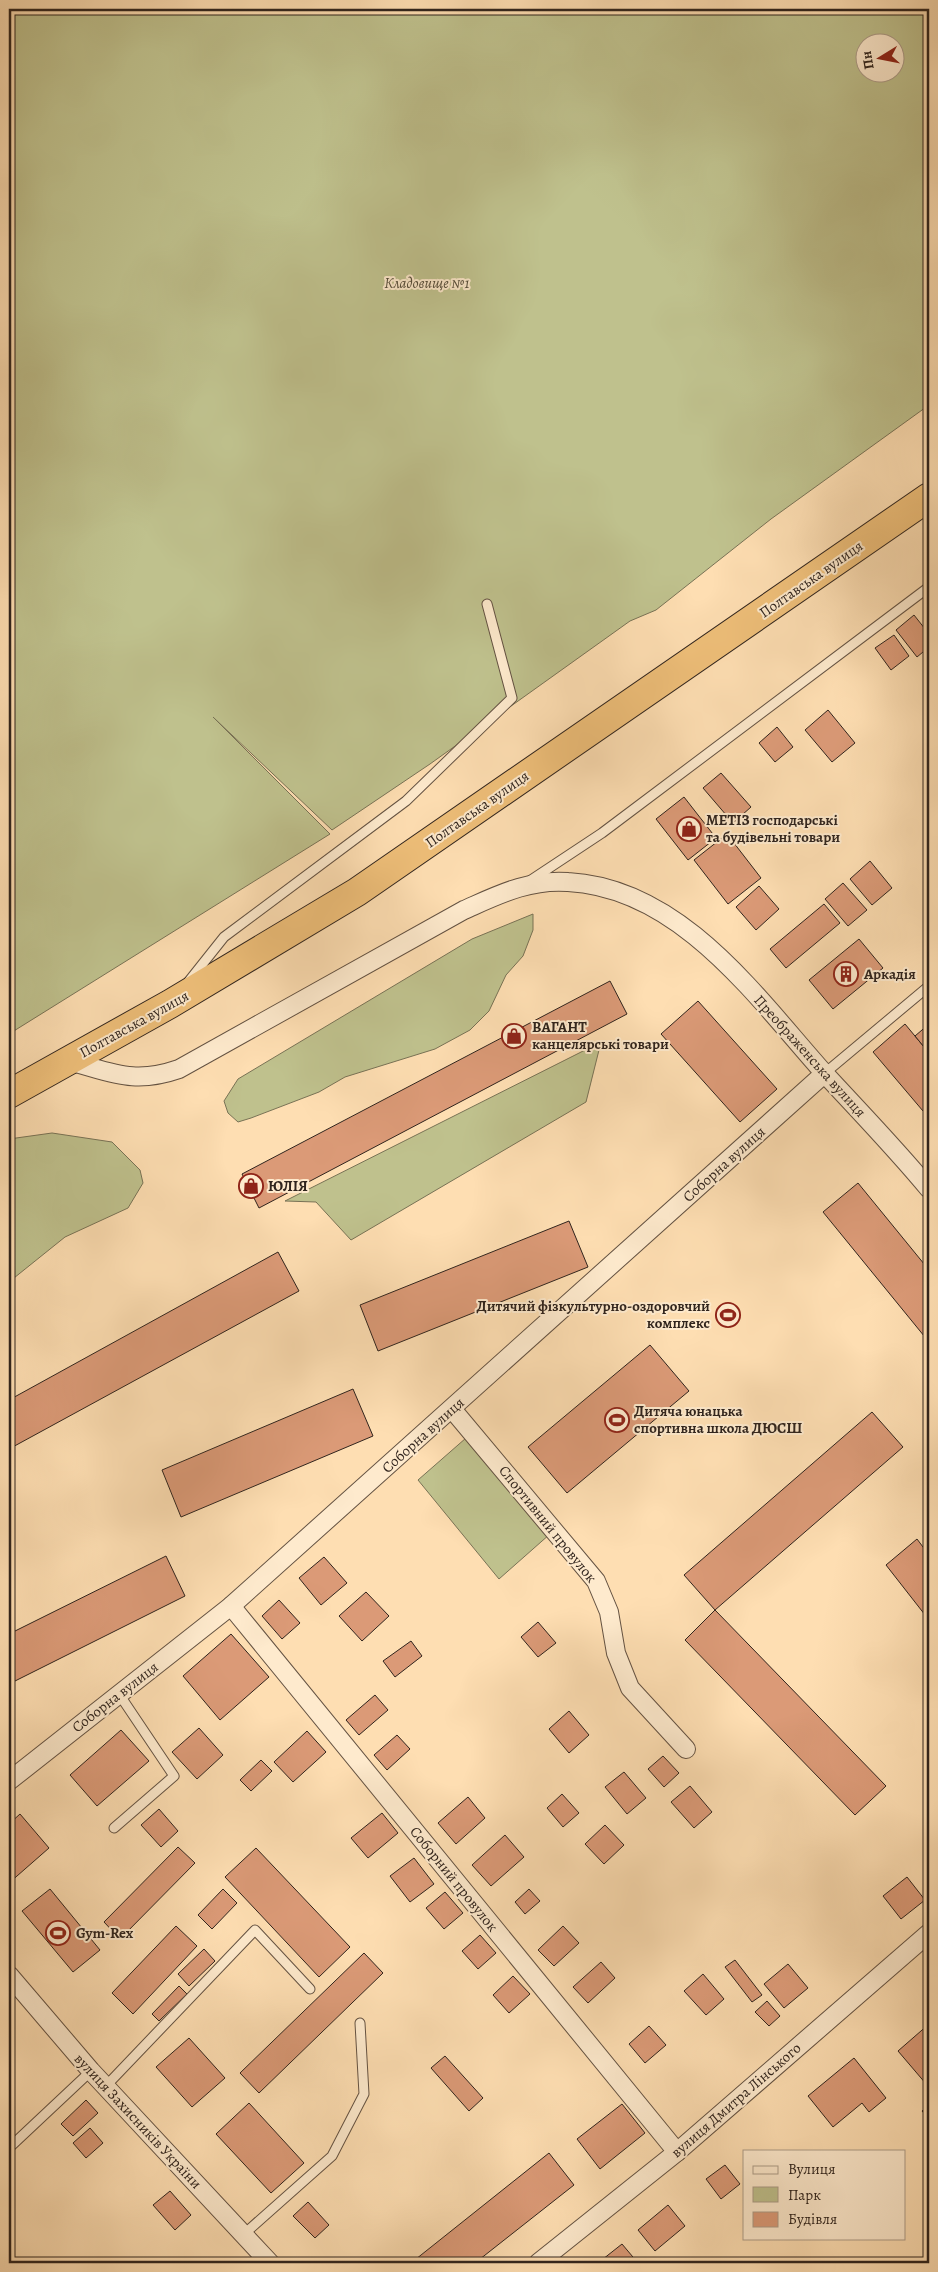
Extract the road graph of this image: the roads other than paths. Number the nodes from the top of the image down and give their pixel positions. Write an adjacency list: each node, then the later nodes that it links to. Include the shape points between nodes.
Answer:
1 (929, 497): 6 (highway, Полтавська вулиця, via 357,892)
2 (929, 587): 4 (lane, via 602,833)
3 (487, 604): 6 (lane, via 512,698 406,801 224,936)
4 (524, 885): 7 (street, Преображенська вулиця, via 464,910 179,1069 141,1078 121,1076); 8 (street, Преображенська вулиця, via 569,882 614,890 656,908 686,928 749,986)
5 (929, 986): 8 (lane)
6 (170, 1004): 7 (highway, Полтавська вулиця)
7 (68, 1061): 9 (highway, Полтавська вулиця)
8 (825, 1073): 10 (street, Преображенська вулиця); 12 (street, Соборна вулиця)
9 (9, 1094)
10 (922, 1168): 11 (street, Преображенська вулиця)
11 (929, 1189)
12 (452, 1408): 13 (street, Соборна вулиця); 15 (street, Спортивний провулок, via 596,1580 608,1612 616,1653 630,1688)
13 (231, 1606): 14 (street, Соборна вулиця); 25 (street, Соборний провулок)
14 (119, 1694): 16 (street, Соборна вулиця); 17 (lane, via 174,1776)
15 (686, 1749)
16 (9, 1781)
17 (114, 1828)
18 (929, 1932): 25 (street, вулиця Дмитра Лінського)
19 (9, 1974): 22 (street, вулиця Захисників України)
20 (310, 1989): 23 (lane, via 255,1930)
21 (360, 2023): 26 (lane, via 364,2094 332,2156)
22 (91, 2071): 23 (street, вулиця Захисників України); 24 (lane)
23 (105, 2086): 26 (street, вулиця Захисників України)
24 (9, 2148)
25 (677, 2152): 28 (street, вулиця Дмитра Лінського)
26 (244, 2235): 27 (street, вулиця Захисників України)
27 (270, 2263)
28 (539, 2263)

